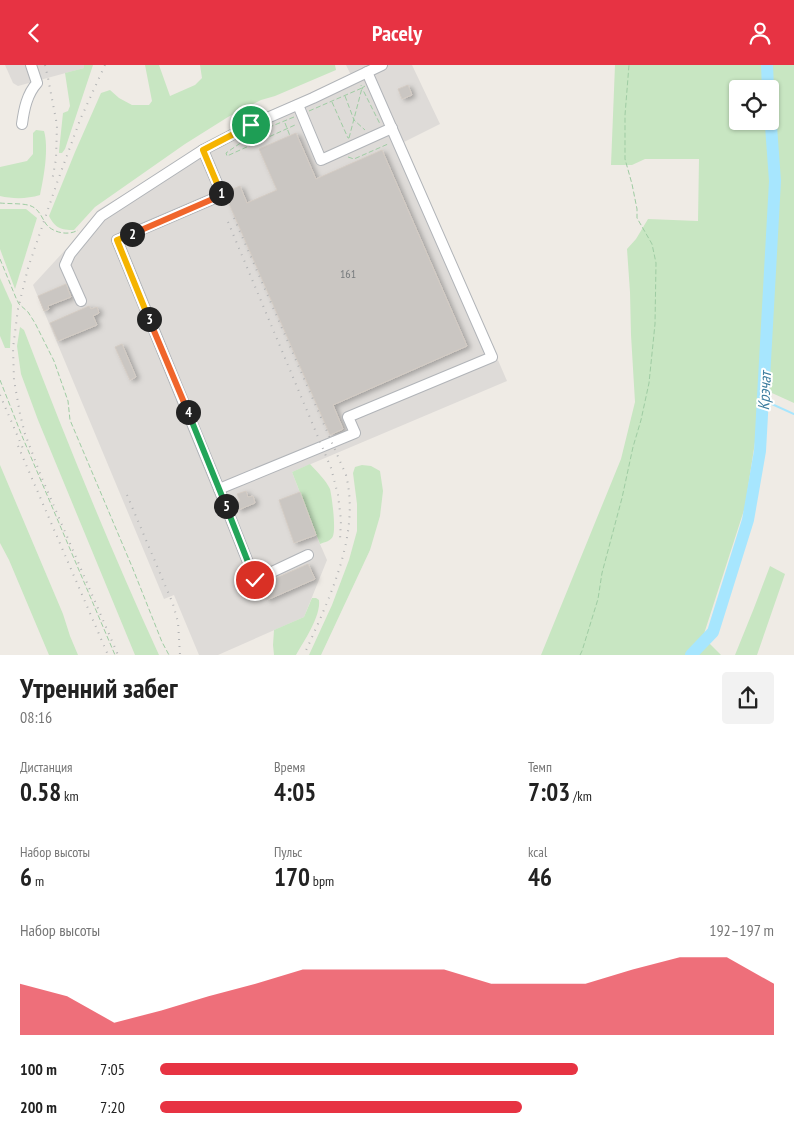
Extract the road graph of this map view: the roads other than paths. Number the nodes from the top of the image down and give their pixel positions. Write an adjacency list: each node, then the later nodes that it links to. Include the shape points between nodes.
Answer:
1 (31, 65): 5 (lane, via 37,83 25,107)
2 (382, 65): 3 (lane)
3 (367, 72): 4 (lane); 6 (lane)
4 (300, 109): 6 (lane, via 321,160 347,143); 7 (lane, via 251,125)
5 (22, 124)
6 (392, 128): 9 (lane, via 492,357 348,417 355,433)
7 (203, 150): 8 (lane, via 94,223 65,265); 9 (lane, via 222,195 117,240)
8 (81, 301)
9 (219, 489): 10 (lane, via 255,580)
10 (308, 555)

